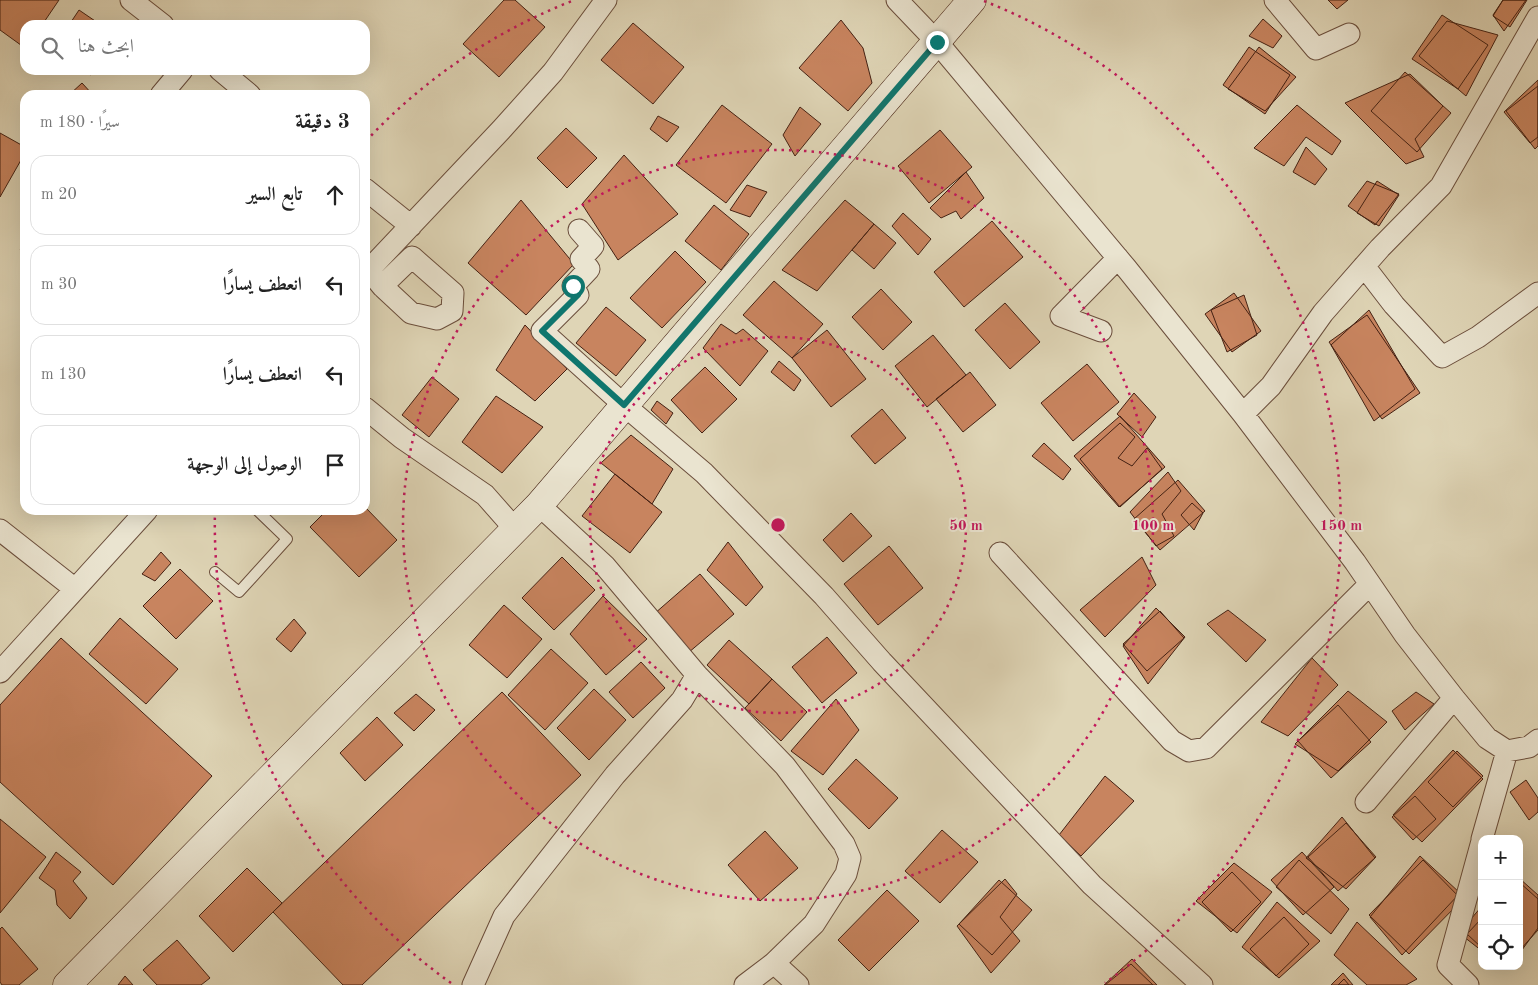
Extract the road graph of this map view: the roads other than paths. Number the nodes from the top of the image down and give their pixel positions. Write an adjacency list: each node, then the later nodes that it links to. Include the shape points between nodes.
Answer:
1 (131, 0): 7 (street)
2 (606, 0): 15 (street, via 553,72)
3 (897, 0): 9 (street)
4 (972, 0): 9 (main road)
5 (1276, 0): 8 (street, via 1316,49)
6 (1538, 17): 18 (street, via 1441,186)
7 (157, 20)
8 (1349, 34)
9 (937, 42): 17 (street); 22 (main road)
10 (178, 75): 12 (street)
11 (226, 75): 13 (street)
12 (165, 90)
13 (244, 90)
14 (370, 193): 15 (street)
15 (411, 226): 19 (street)
16 (579, 230): 22 (street, via 593,246 581,259 589,269 573,286 578,295 542,331)
17 (1118, 258): 21 (street, via 1061,316); 24 (street)
18 (1364, 266): 20 (street, via 1442,358 1478,337); 24 (street, via 1323,313 1272,386)
19 (372, 276)
20 (1538, 293)
21 (1102, 331)
22 (624, 405): 25 (main road); 47 (street, via 704,472 1092,884)
23 (370, 412): 28 (street, via 485,495)
24 (1243, 414): 32 (street)
25 (539, 505): 28 (main road); 35 (street, via 605,566)
26 (142, 515): 33 (street)
27 (263, 515): 31 (lane, via 287,538 239,592)
28 (515, 529): 43 (main road)
29 (0, 530): 33 (street)
30 (1000, 553): 32 (street, via 1172,741 1189,751 1206,748)
31 (216, 572)
32 (1370, 584): 36 (street)
33 (75, 589): 34 (street)
34 (0, 672)
35 (697, 675): 42 (street, via 785,766 844,844 850,858 846,874 814,924); 44 (street, via 682,700 614,775 504,916)
36 (1454, 698): 38 (street, via 1487,738); 39 (street)
37 (1538, 740): 38 (street, via 1529,747)
38 (1507, 751): 40 (street)
39 (1366, 802)
40 (1483, 835)
41 (1478, 855): 48 (street, via 1448,965)
42 (774, 963): 45 (street); 46 (street)
43 (67, 985)
44 (473, 985)
45 (745, 985)
46 (798, 985)
47 (1202, 985)
48 (1468, 985)

